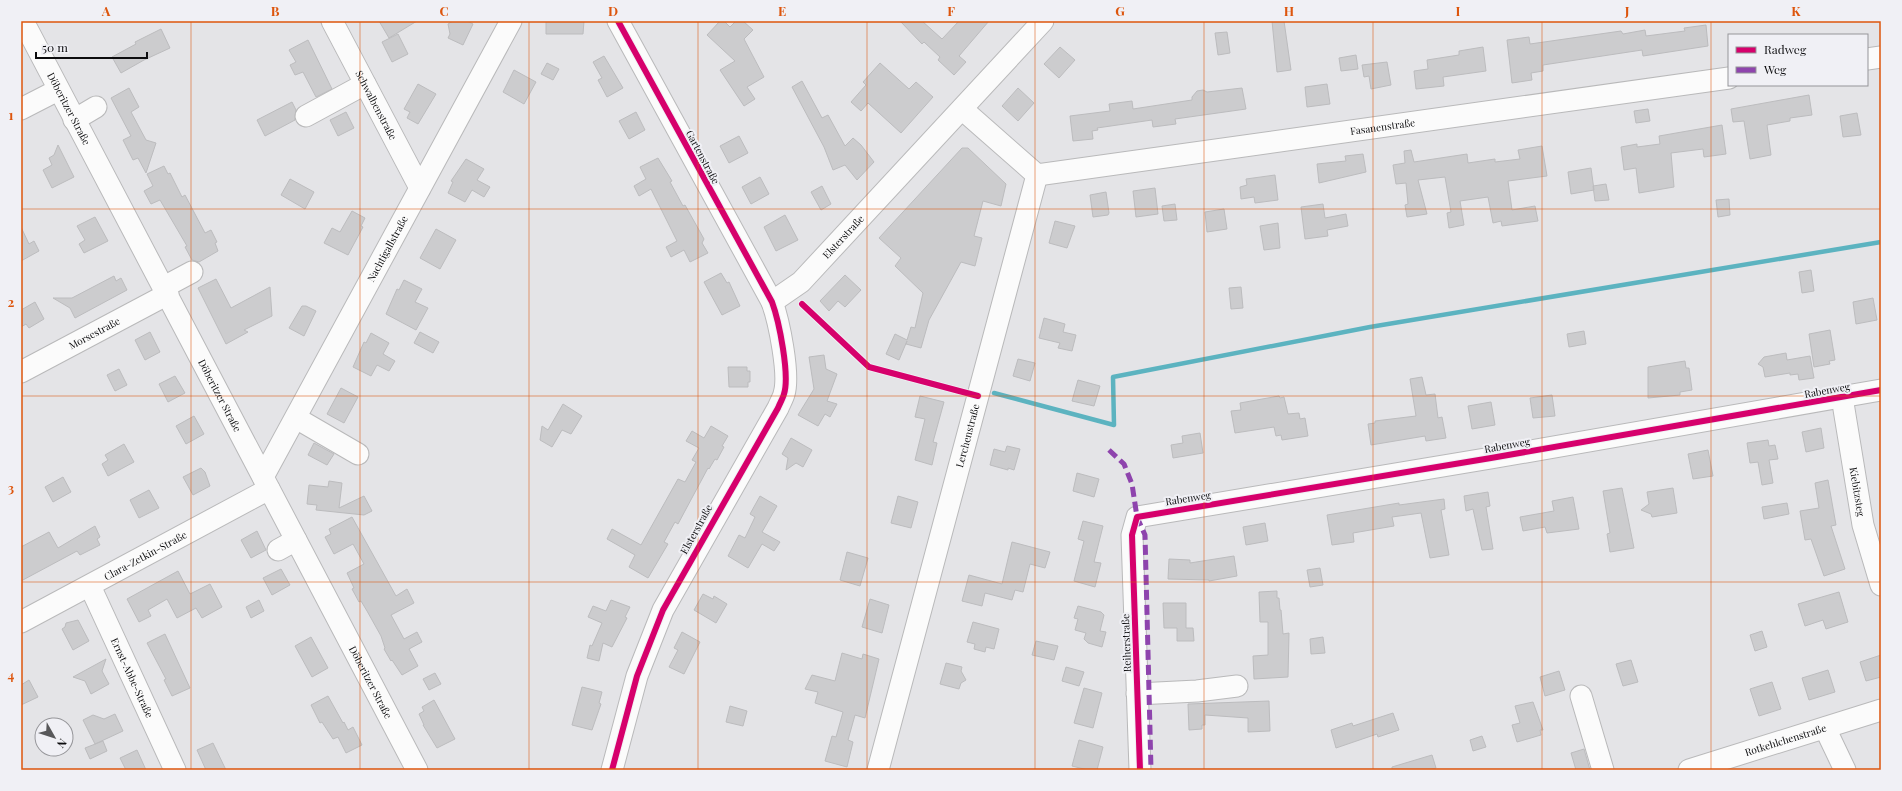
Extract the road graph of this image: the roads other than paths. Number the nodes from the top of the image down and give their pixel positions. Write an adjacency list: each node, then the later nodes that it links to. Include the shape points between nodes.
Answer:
1 (23, 21): 10 (street, Döberitzer Straße)
2 (332, 21): 9 (street, Schwalbenstraße)
3 (512, 21): 17 (street, Nachtigallstraße)
4 (618, 21): 20 (street, Gartenstraße)
5 (1043, 21): 13 (street, Elsterstraße)
6 (1881, 57): 7 (street)
7 (1868, 59)
8 (1728, 78): 16 (street, Fasanenstraße)
9 (365, 84): 14 (street); 17 (street, Schwalbenstraße)
10 (58, 90): 12 (street); 15 (street, Döberitzer Straße)
11 (96, 107): 15 (street)
12 (21, 109)
13 (962, 109): 16 (street); 20 (street, Elsterstraße, via 801,282)
14 (306, 116)
15 (74, 120): 19 (street, Döberitzer Straße)
16 (1037, 175): 41 (street, Lerchenstraße)
17 (420, 188): 24 (street, Nachtigallstraße)
18 (192, 272): 19 (street, Morsestraße)
19 (166, 291): 21 (street, Morsestraße); 26 (street, Döberitzer Straße)
20 (772, 302): 40 (street, Elsterstraße, via 778,319 786,376 785,393 663,610 637,676)
21 (21, 372)
22 (1881, 390): 23 (street, Rabenweg)
23 (1842, 397): 27 (street, Rabenweg); 30 (street, Kiebitzsteg, via 1863,526)
24 (296, 418): 25 (street); 26 (street, Nachtigallstraße)
25 (358, 454)
26 (266, 483): 28 (street, Döberitzer Straße); 31 (street, Clara-Zetkin-Straße)
27 (1136, 517): 35 (street, Reiherstraße, via 1132,535)
28 (296, 540): 29 (street); 39 (street, Döberitzer Straße)
29 (278, 550)
30 (1881, 585)
31 (90, 586): 32 (street, Clara-Zetkin-Straße); 38 (street, Ernst-Abbe-Straße)
32 (21, 622)
33 (1237, 690): 35 (street, via 1197,691)
34 (1581, 696): 43 (street)
35 (1138, 698): 42 (street, Reiherstraße)
36 (1881, 710): 37 (street, Rotkehlchenstraße)
37 (1824, 728): 44 (street, Rotkehlchenstraße); 45 (street)
38 (175, 770)
39 (417, 770)
40 (612, 770)
41 (878, 770)
42 (1140, 770)
43 (1603, 770)
44 (1690, 770)
45 (1845, 770)

